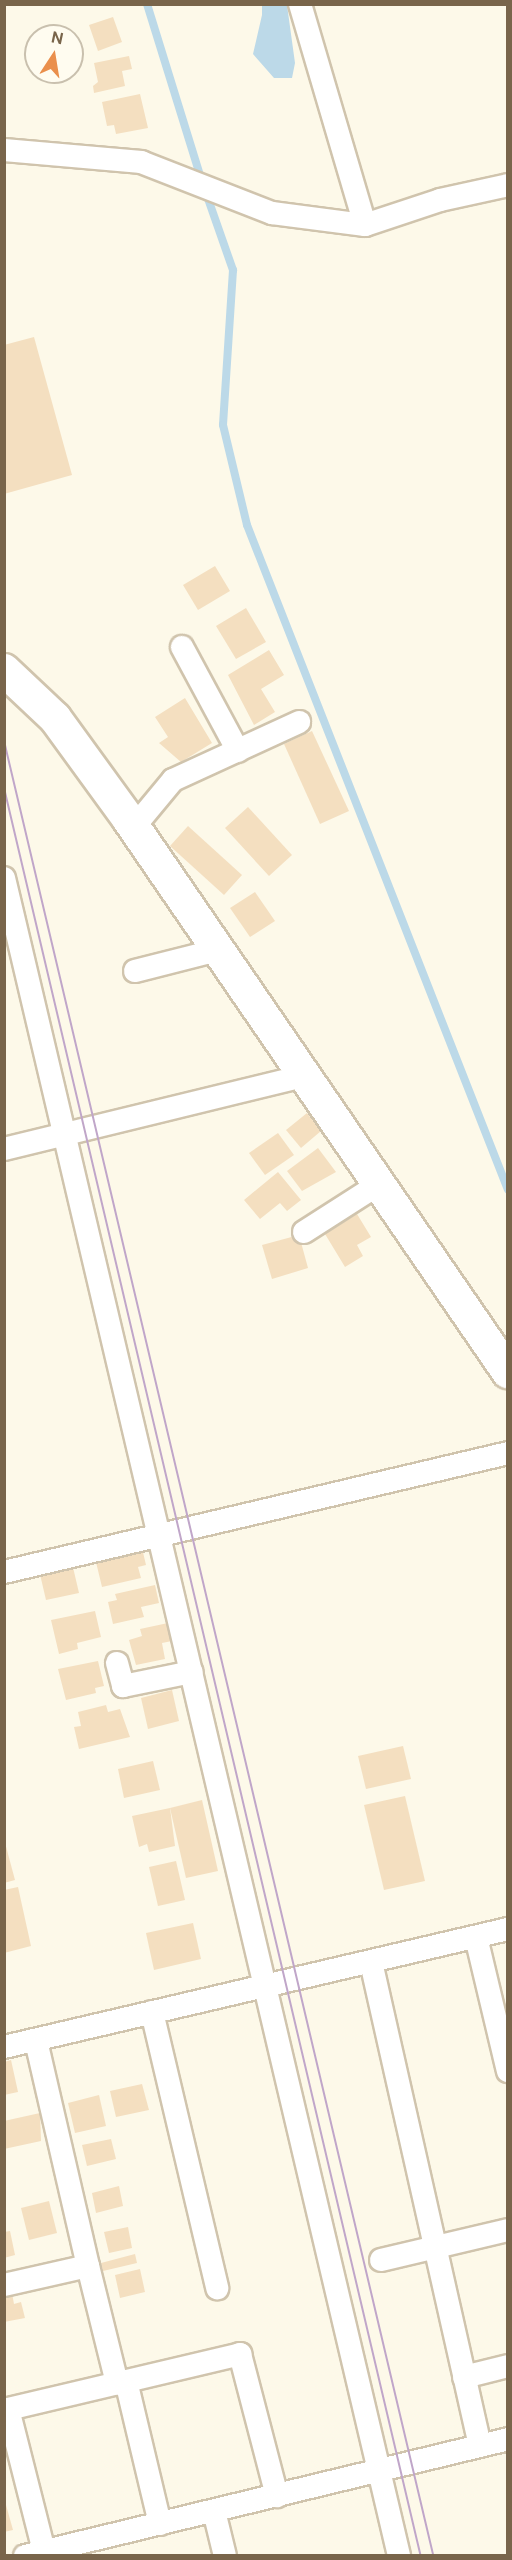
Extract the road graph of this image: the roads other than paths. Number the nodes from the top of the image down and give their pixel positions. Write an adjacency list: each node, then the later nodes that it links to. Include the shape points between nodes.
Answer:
1 (300, 4): 4 (street)
2 (4, 150): 4 (street, via 141,162 294,218)
3 (507, 184): 4 (street, via 440,200)
4 (365, 225)
5 (182, 647): 8 (street)
6 (4, 670): 9 (street, via 55,718)
7 (298, 722): 8 (street)
8 (238, 751): 9 (street, via 173,780)
9 (134, 827): 11 (street)
10 (4, 878): 14 (street)
11 (218, 950): 12 (street); 13 (street)
12 (135, 971)
13 (304, 1076): 14 (street); 16 (street)
14 (62, 1136): 15 (street); 20 (street)
15 (4, 1149)
16 (380, 1184): 17 (street); 18 (street)
17 (304, 1232)
18 (507, 1372)
19 (507, 1453): 20 (street)
20 (159, 1535): 21 (street); 23 (street)
21 (4, 1572)
22 (117, 1664): 23 (street, via 123,1686)
23 (192, 1672): 27 (street)
24 (507, 1929): 25 (street)
25 (476, 1937): 26 (street); 31 (street)
26 (371, 1962): 27 (street); 33 (street)
27 (266, 1986): 28 (street); 44 (street)
28 (152, 2012): 29 (street); 37 (street)
29 (36, 2040): 30 (street); 35 (street)
30 (4, 2047)
31 (507, 2071)
32 (507, 2230): 33 (street)
33 (435, 2247): 34 (street); 39 (street)
34 (381, 2260)
35 (88, 2266): 36 (street); 40 (street)
36 (4, 2285)
37 (217, 2288)
38 (507, 2366): 39 (street)
39 (464, 2377): 43 (street)
40 (122, 2382): 41 (street); 45 (street, via 240,2354); 47 (street)
41 (6, 2409): 49 (street)
42 (507, 2439): 43 (street)
43 (480, 2446): 44 (street)
44 (378, 2470): 45 (street); 51 (street)
45 (277, 2496): 46 (street)
46 (214, 2511): 47 (street); 50 (street)
47 (160, 2524): 48 (street)
48 (78, 2550): 49 (street)
49 (35, 2553)
50 (225, 2556)
51 (399, 2556)

